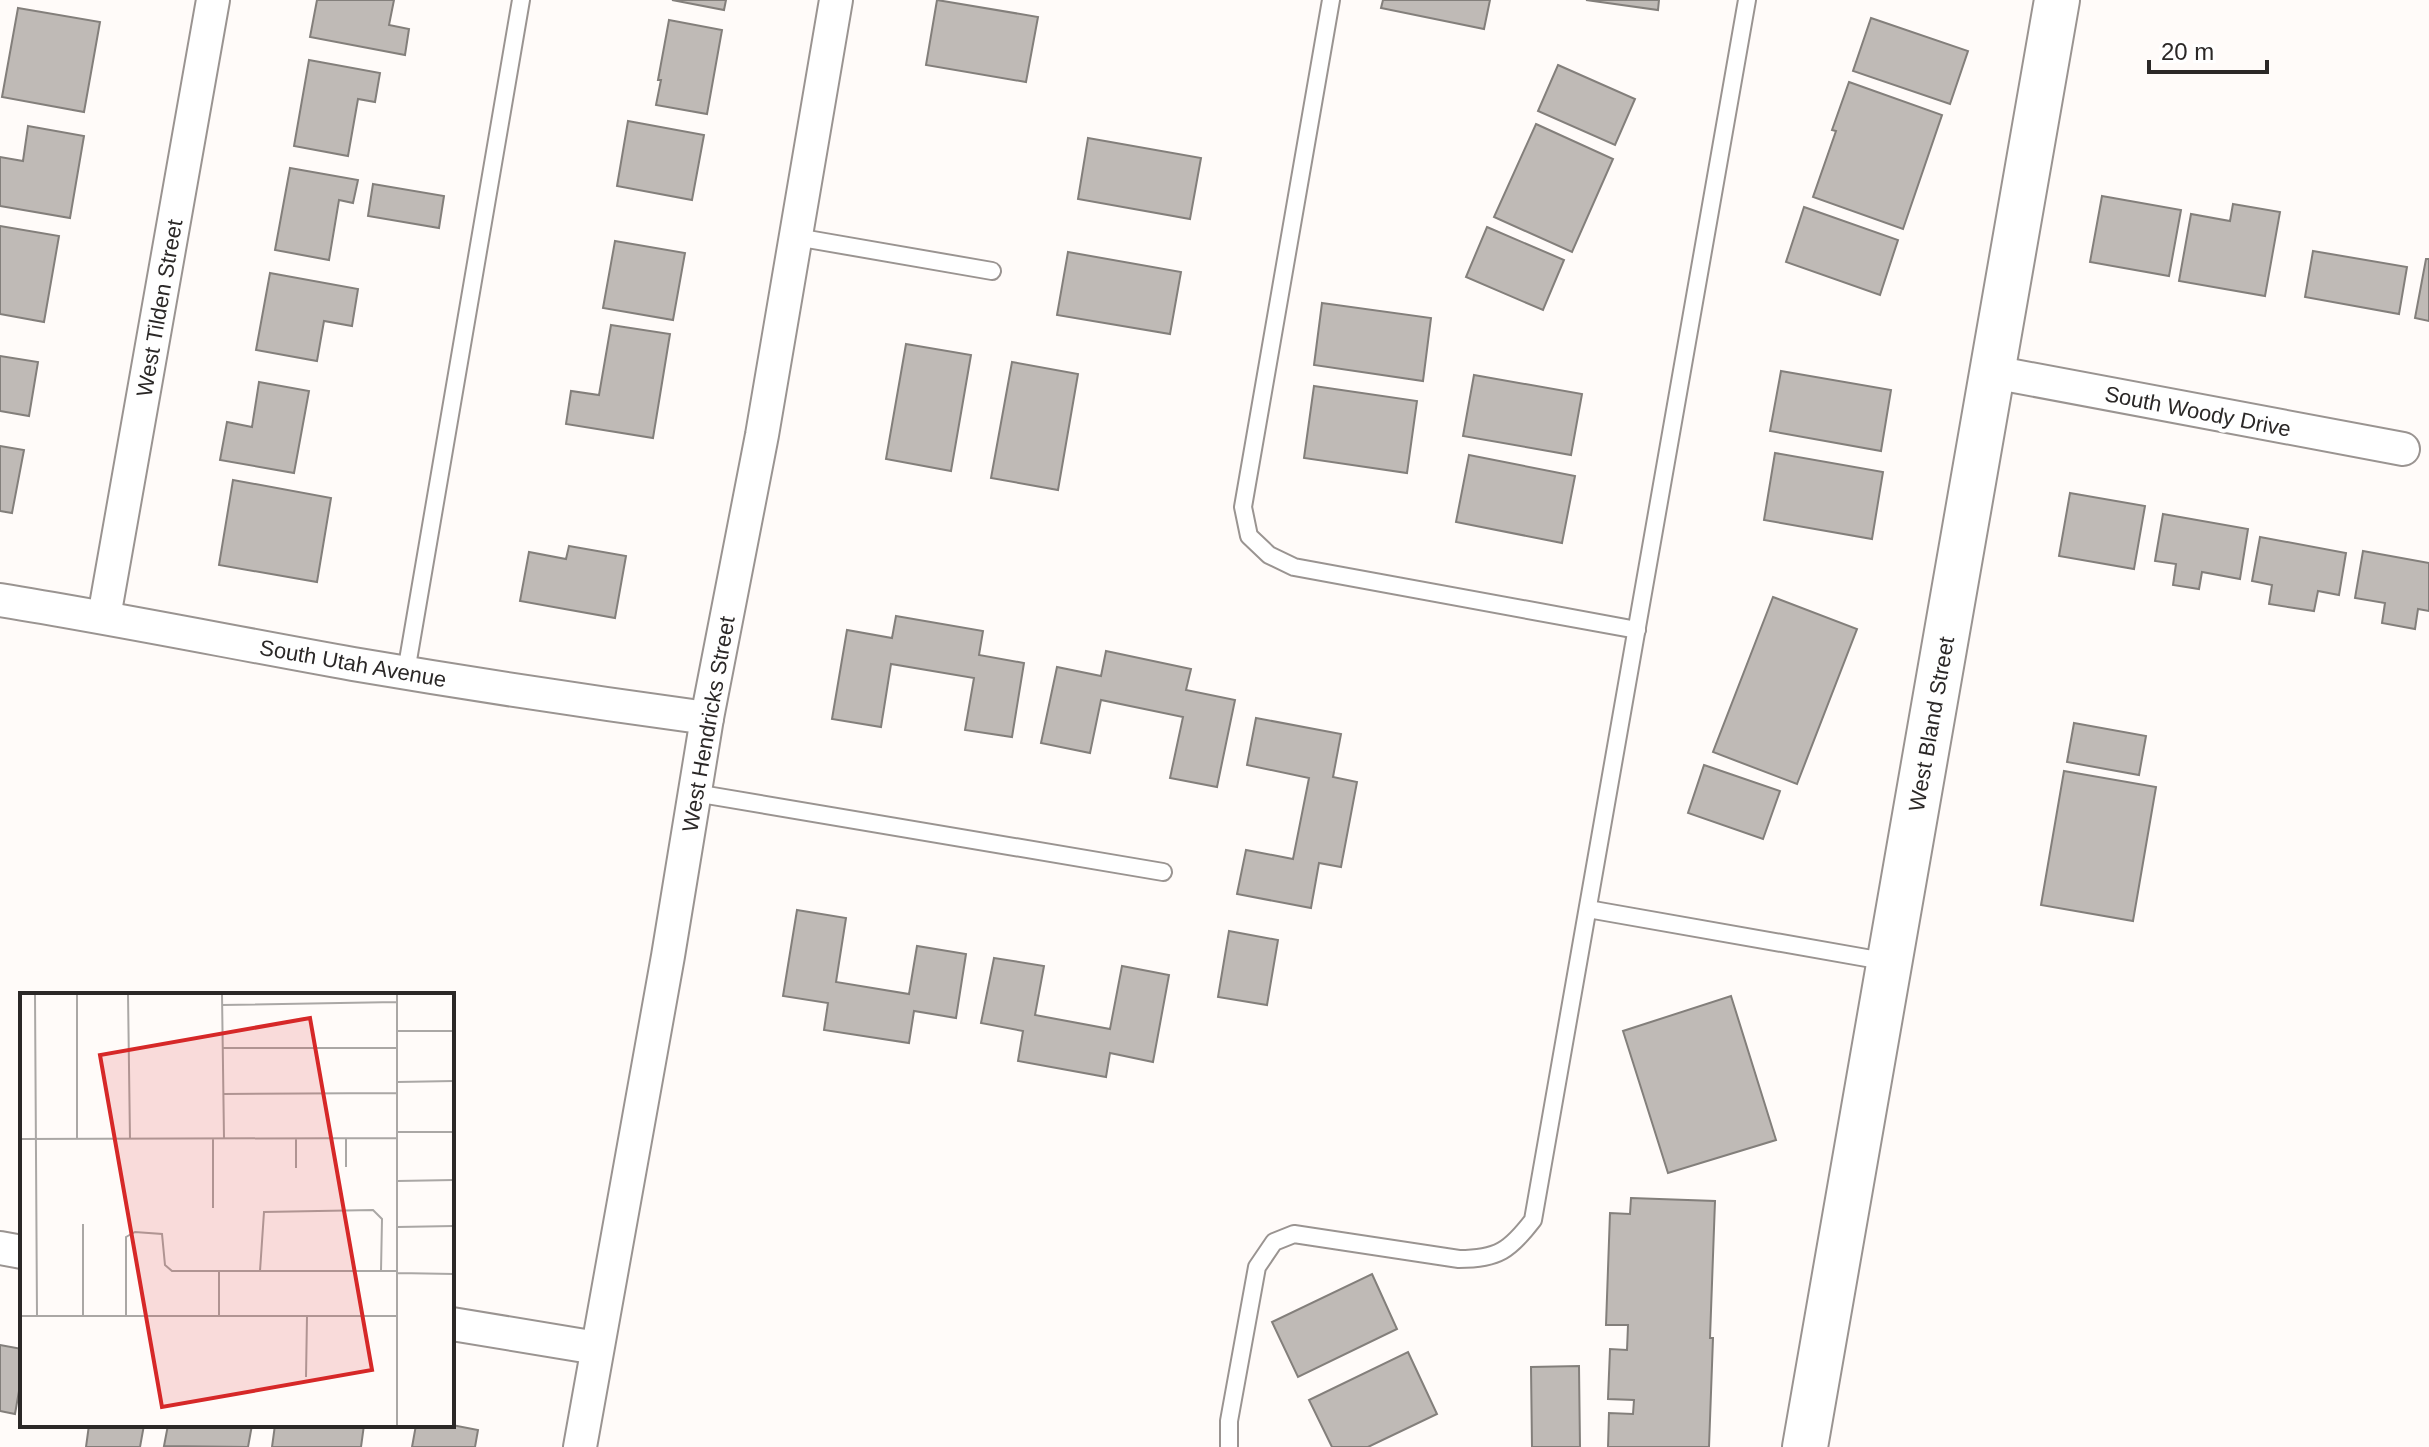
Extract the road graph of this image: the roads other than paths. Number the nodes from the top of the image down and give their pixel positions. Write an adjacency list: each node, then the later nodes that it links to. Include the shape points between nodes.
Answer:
1 (213, 0): 12 (street, West Tilden Street)
2 (521, 0): 14 (lane)
3 (836, 0): 7 (street, West Hendricks Street)
4 (1331, 0): 13 (lane, via 1243,507 1249,536 1269,555 1294,567)
5 (1747, 0): 13 (lane)
6 (2057, 0): 9 (street, West Bland Street)
7 (796, 237): 8 (lane); 15 (street, West Hendricks Street)
8 (992, 271)
9 (1993, 372): 10 (street, South Woody Drive); 19 (street, West Bland Street)
10 (2403, 449)
11 (0, 600): 12 (street, South Utah Avenue)
12 (104, 617): 14 (street, South Utah Avenue)
13 (1637, 630): 18 (lane)
14 (406, 672): 15 (street, South Utah Avenue)
15 (707, 718): 16 (street, West Hendricks Street)
16 (695, 793): 17 (lane); 23 (street, West Hendricks Street)
17 (1163, 872)
18 (1588, 909): 19 (lane); 25 (lane, via 1533,1220 1514,1244 1484,1259 1294,1234 1274,1242 1257,1267)
19 (1890, 962): 26 (street, West Bland Street)
20 (0, 1248): 21 (street)
21 (20, 1252)
22 (454, 1324): 23 (street)
23 (597, 1348): 24 (street, West Hendricks Street)
24 (580, 1447)
25 (1229, 1447)
26 (1805, 1447)

